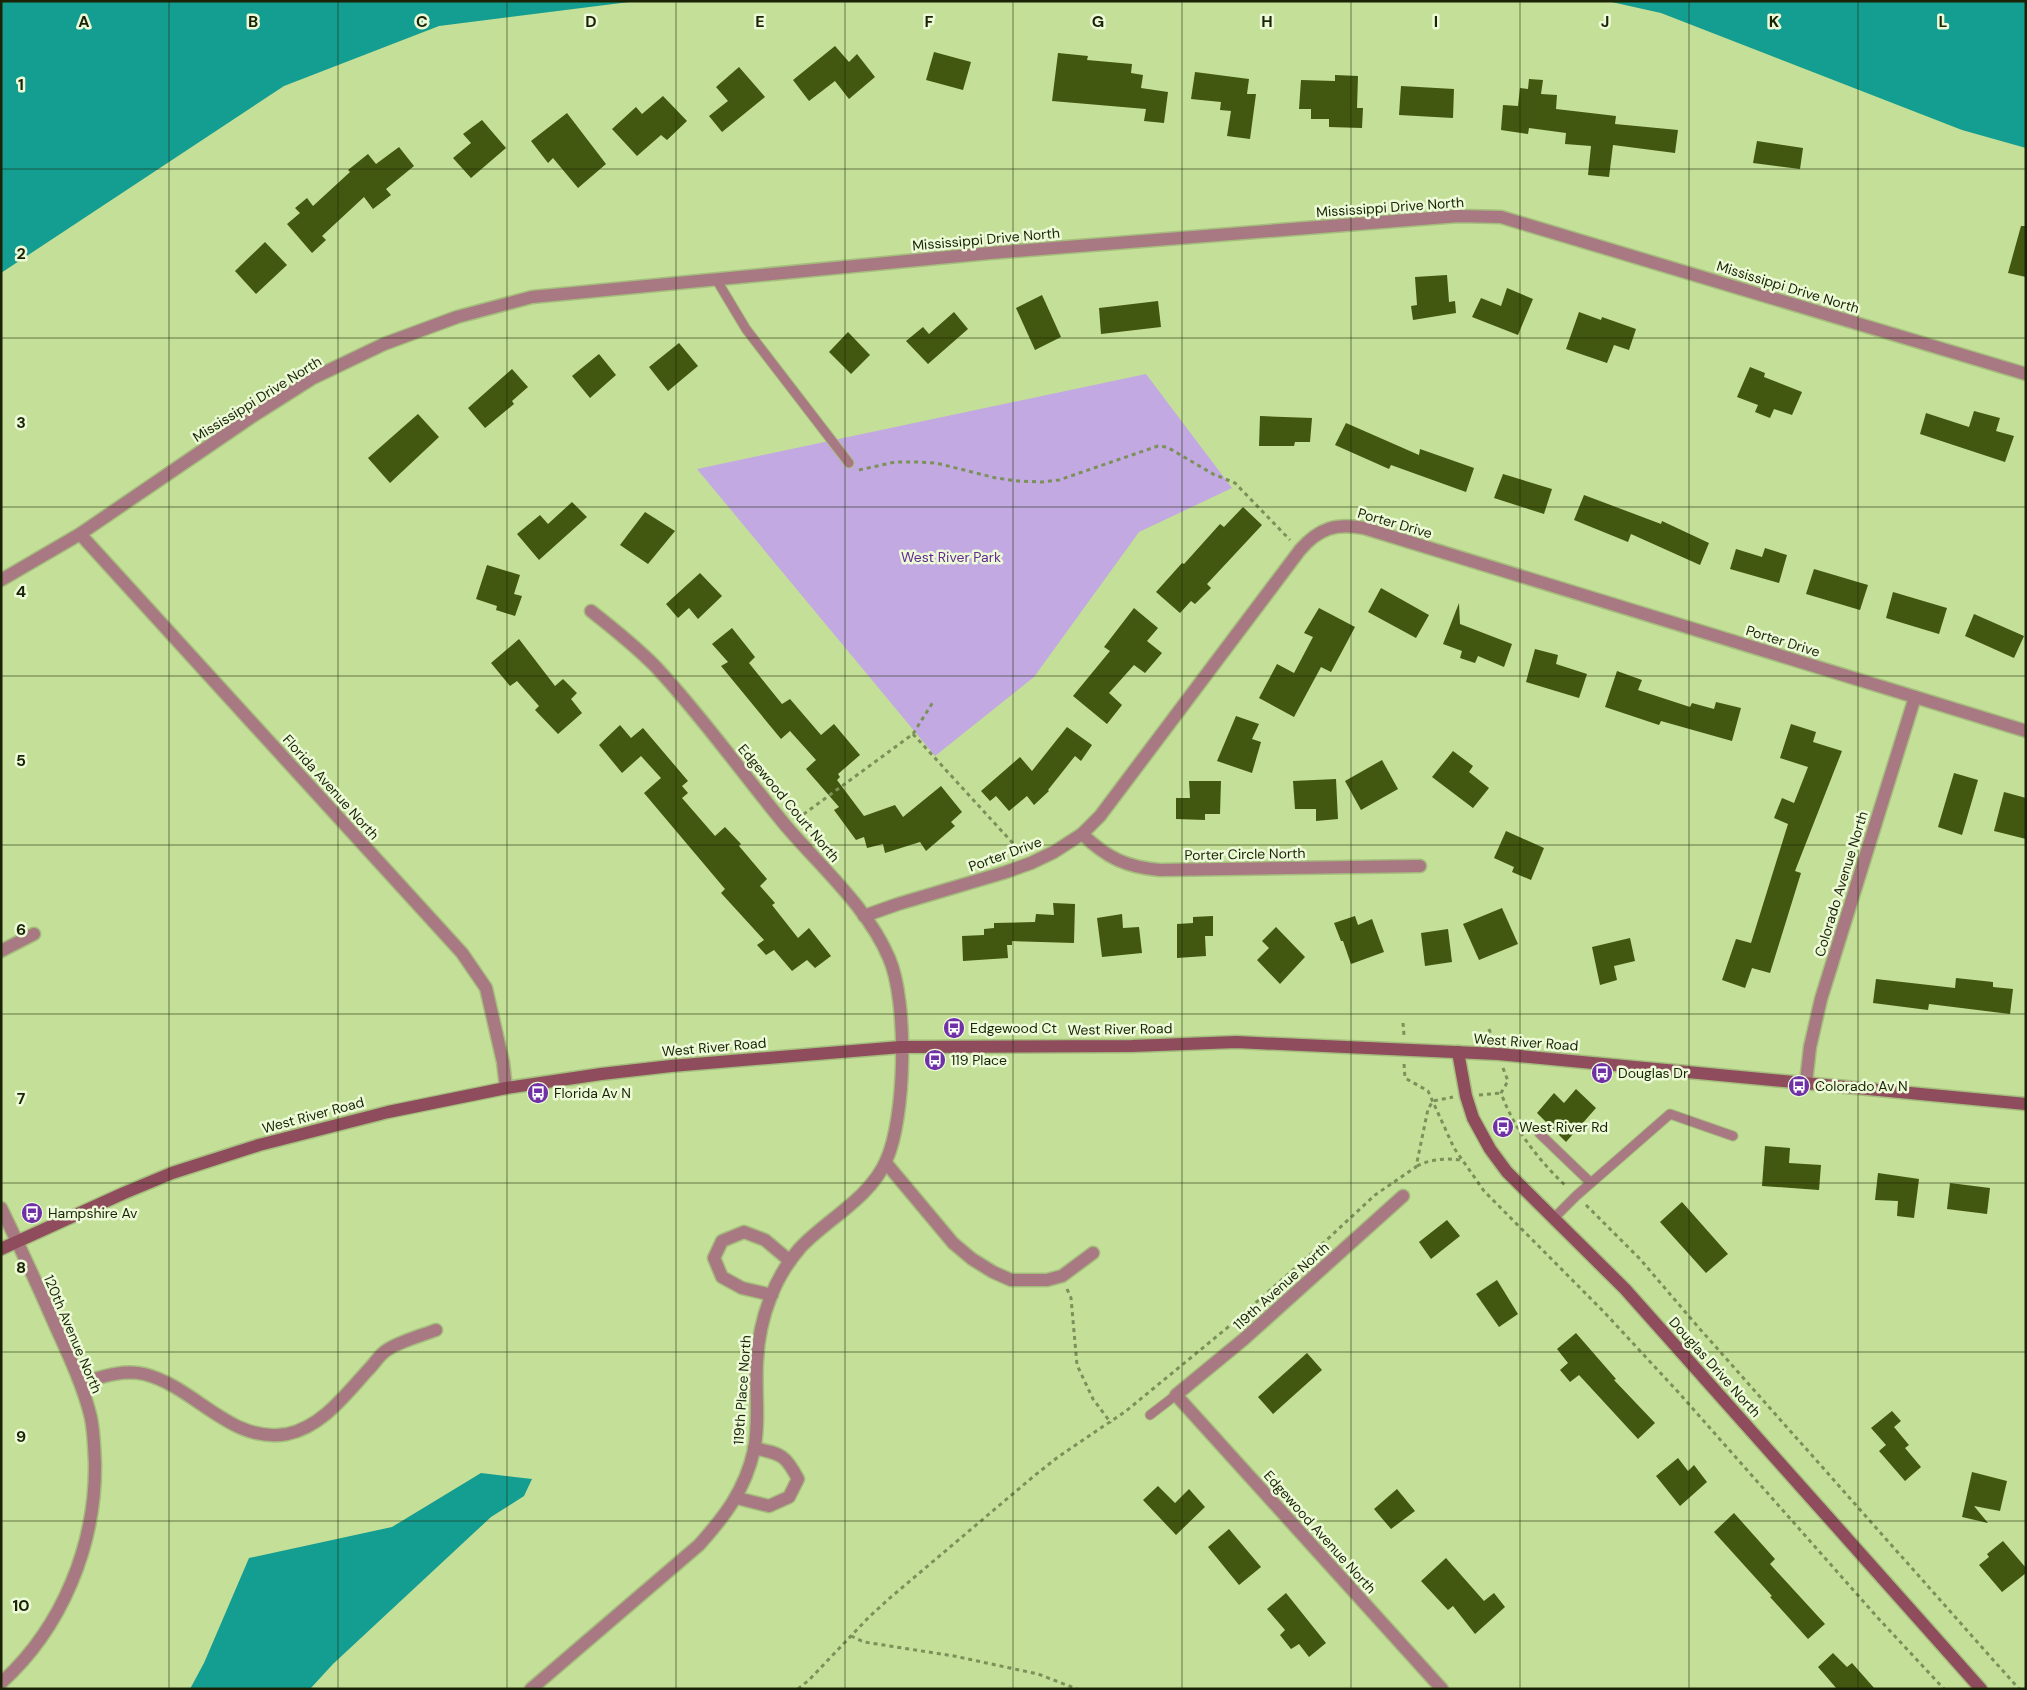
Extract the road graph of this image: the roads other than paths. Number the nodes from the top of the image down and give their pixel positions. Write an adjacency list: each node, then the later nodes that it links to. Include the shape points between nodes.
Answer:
1 (716, 279): 2 (street, Mississippi Drive North, via 1458,216 1501,217); 3 (lane, via 746,329); 4 (street, Mississippi Drive North, via 532,297 457,317 384,344 313,378)
2 (2026, 374)
3 (849, 463)
4 (80, 534): 5 (street, Mississippi Drive North); 17 (street, Florida Avenue North, via 462,953 486,988)
5 (1, 580)
6 (591, 611): 11 (street, Edgewood Court North, via 625,637 677,691)
7 (1915, 696): 8 (street, Porter Drive); 9 (street, Porter Drive, via 1347,525 1314,536 1300,550 1100,816); 16 (street, Colorado Avenue North, via 1821,999)
8 (2026, 730)
9 (1082, 834): 10 (street, Porter Circle North, via 1114,859 1137,868); 11 (street, Porter Drive, via 1031,863)
10 (1420, 866)
11 (864, 916): 14 (street, Edgewood Court North, via 877,933 896,975)
12 (34, 934): 13 (street)
13 (1, 951)
14 (901, 1047): 15 (main road, West River Road, via 1245,1042); 17 (main road, West River Road, via 672,1066); 21 (street, 119th Place North, via 899,1118)
15 (1458, 1052): 16 (main road, West River Road); 25 (main road, Douglas Drive North, via 1473,1118 1490,1149 1507,1172)
16 (1806, 1082): 18 (main road, West River Road)
17 (506, 1088): 26 (main road, West River Road, via 388,1112 216,1158 124,1192)
18 (2026, 1104)
19 (1539, 1132): 22 (lane)
20 (1733, 1136): 22 (lane, via 1670,1114)
21 (886, 1163): 28 (street, via 936,1225 972,1259 992,1272 1011,1280 1047,1280 1062,1276); 29 (street, 119th Place North, via 855,1202 802,1246)
22 (1591, 1183): 25 (lane)
23 (1403, 1196): 33 (street, 119th Avenue North, via 1244,1339)
24 (1, 1208): 26 (street, 120th Avenue North)
25 (1554, 1218): 40 (main road, Douglas Drive North, via 1625,1289)
26 (17, 1241): 27 (main road, West River Road); 32 (street, 120th Avenue North)
27 (1, 1249)
28 (1093, 1253)
29 (790, 1261): 30 (street, 119th Place North); 30 (street, via 765,1240 744,1232 722,1241 714,1258 722,1277 742,1288)
30 (772, 1295): 35 (street, 119th Place North, via 764,1314 756,1359)
31 (436, 1330): 32 (street, via 387,1350 334,1407 313,1424 288,1434 263,1436 240,1429 172,1385 143,1374 116,1373)
32 (81, 1383): 37 (street, 120th Avenue North, via 94,1449 95,1486 90,1527 78,1569 62,1603 18,1668)
33 (1176, 1395): 34 (lane); 39 (street, Edgewood Avenue North)
34 (1150, 1415)
35 (754, 1448): 36 (street, 119th Place North); 36 (street, via 778,1453 789,1462 798,1479 789,1497 769,1506)
36 (737, 1498): 38 (street, 119th Place North, via 699,1545)
37 (1, 1683)
38 (531, 1689)
39 (1442, 1689)
40 (1981, 1689)

